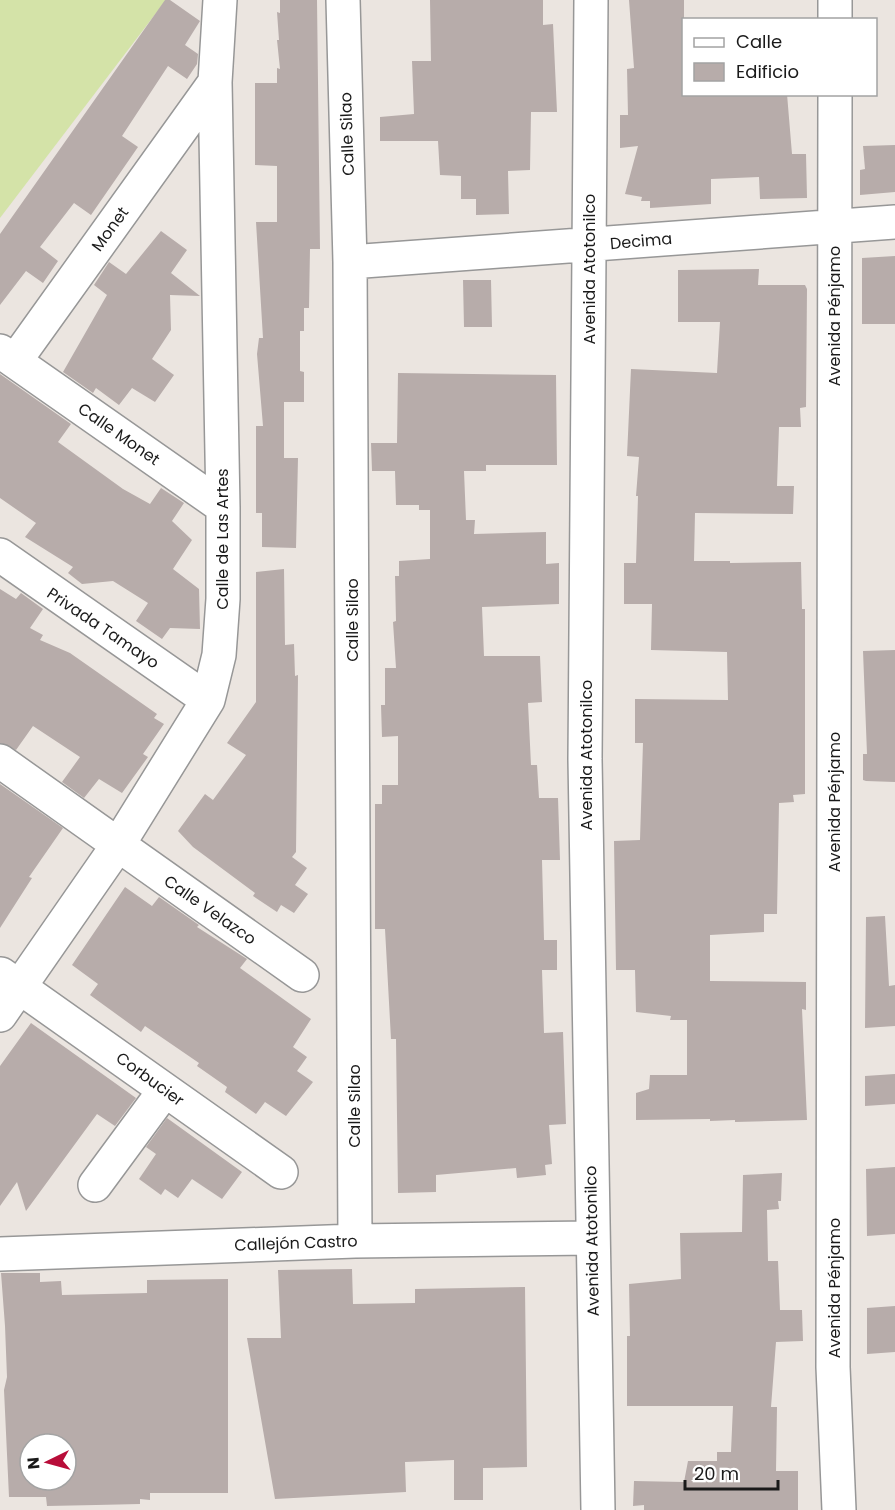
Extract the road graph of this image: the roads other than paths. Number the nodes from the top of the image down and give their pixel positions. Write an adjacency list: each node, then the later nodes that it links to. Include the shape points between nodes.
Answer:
1 (220, 0): 6 (street, Calle de Las Artes)
2 (343, 0): 11 (street, Calle Silao)
3 (591, 0): 10 (street, Avenida Atotonilco)
4 (835, 0): 5 (street)
5 (835, 18)
6 (215, 82): 12 (street, Monet); 13 (street, Calle de Las Artes)
7 (835, 96): 9 (street, Avenida Pénjamo)
8 (895, 222): 9 (street, Decima)
9 (834, 226): 10 (street, Decima); 28 (street, Avenida Pénjamo, via 833,1367)
10 (589, 246): 11 (street, Decima); 24 (street, Avenida Atotonilco, via 585,759)
11 (350, 262): 25 (street, Calle Silao)
12 (8, 356): 13 (street, Calle Monet)
13 (224, 507): 15 (street, Calle de Las Artes, via 219,655)
14 (0, 555): 15 (street, Privada Tamayo)
15 (208, 700): 17 (street, Calle de Las Artes)
16 (0, 761): 17 (street, Calle Velazco)
17 (118, 845): 18 (street, Calle Velazco); 19 (street, Calle de Las Artes)
18 (302, 975)
19 (9, 980): 20 (street, Calle de Las Artes); 21 (street, Corbucier)
20 (0, 1015)
21 (165, 1090): 22 (street, Corbucier); 23 (street)
22 (281, 1172)
23 (95, 1185)
24 (592, 1238): 25 (street, Callejón Castro); 27 (street, Avenida Atotonilco)
25 (355, 1241): 26 (street, Callejón Castro)
26 (0, 1254)
27 (598, 1510)
28 (839, 1510)

